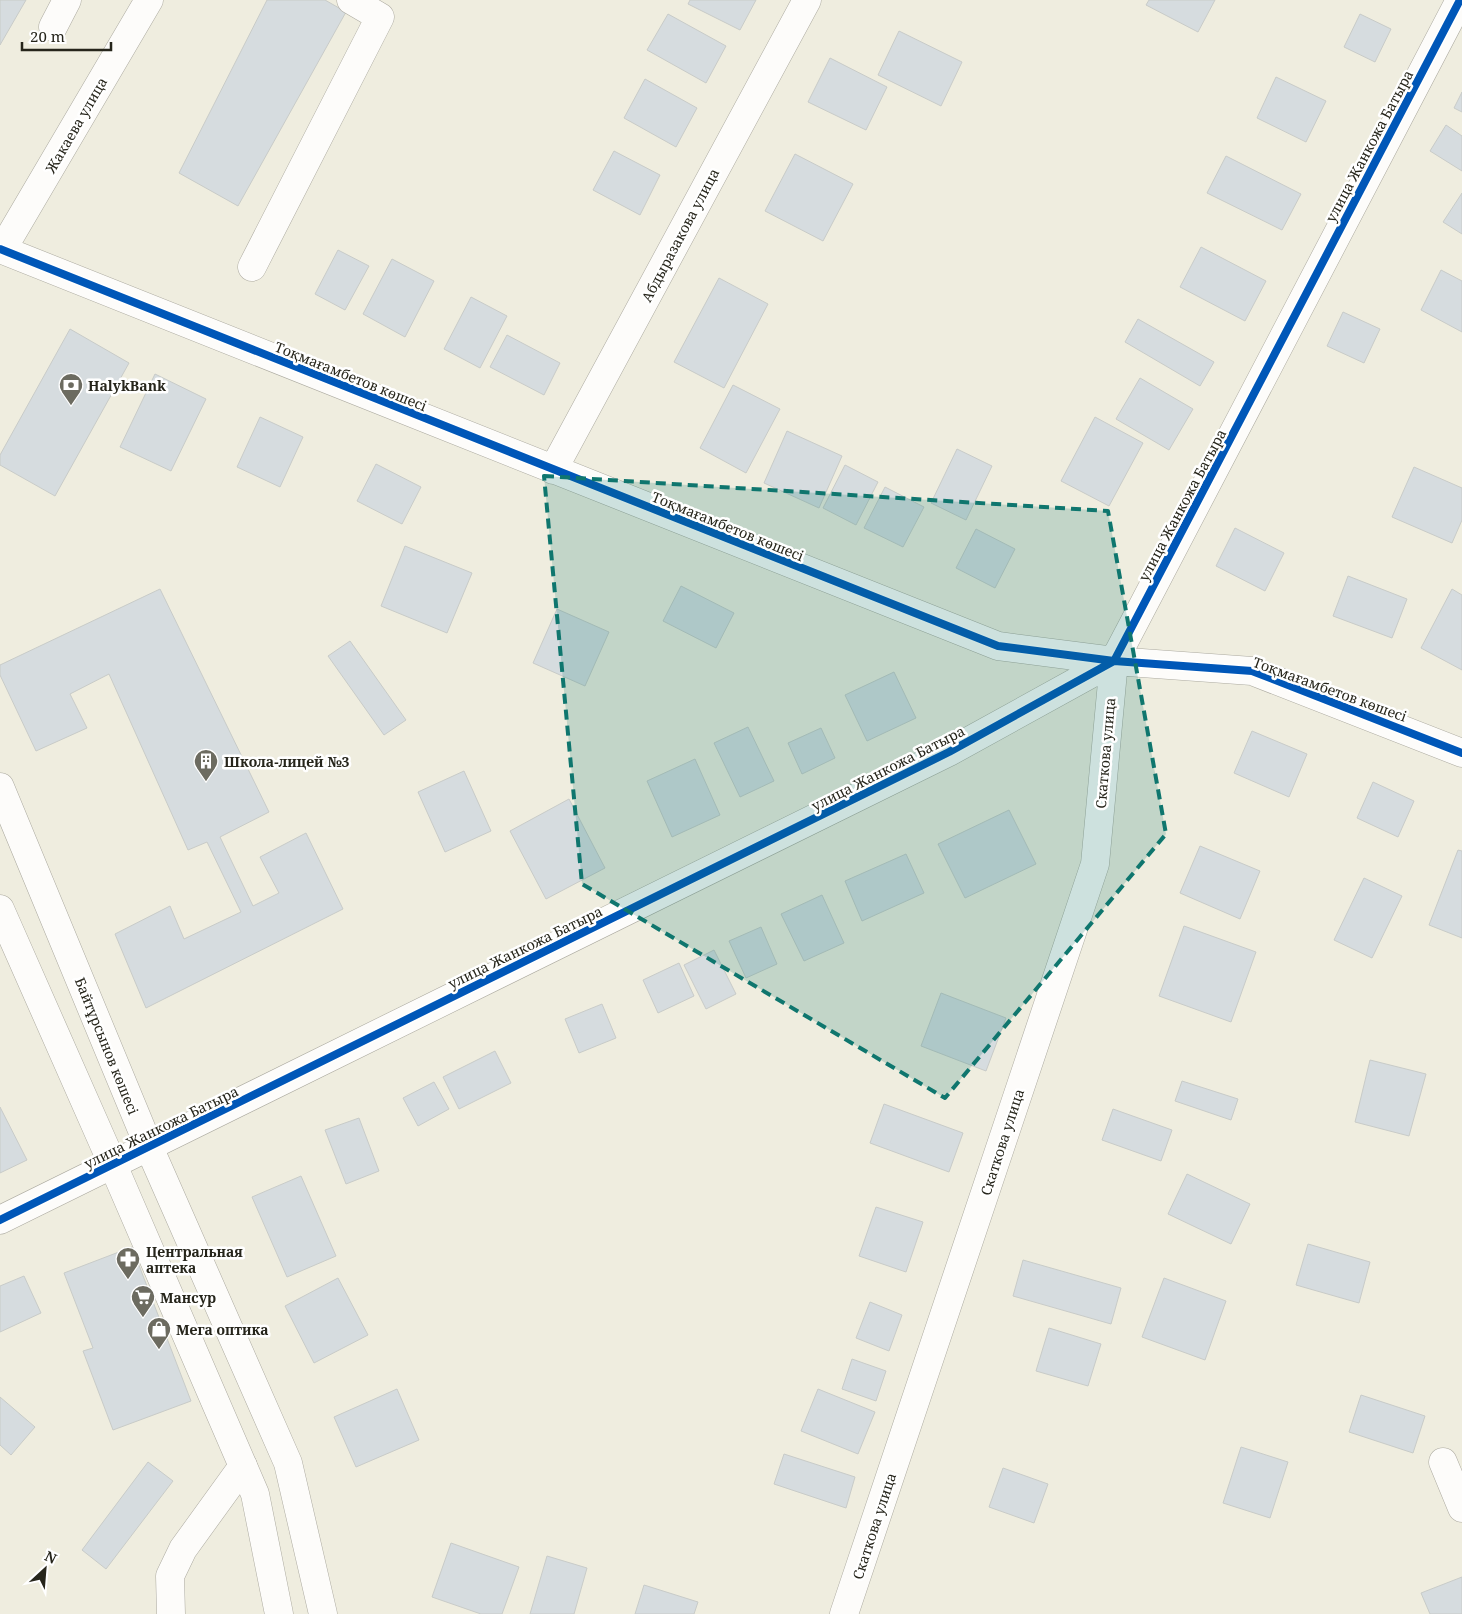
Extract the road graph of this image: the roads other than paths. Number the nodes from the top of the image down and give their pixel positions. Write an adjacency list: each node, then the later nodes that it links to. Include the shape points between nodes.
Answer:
1 (67, 0): 6 (street)
2 (149, 0): 7 (street, Жакаева улица)
3 (351, 0): 8 (street, via 380,17)
4 (807, 0): 9 (street, Абдыразакова улица)
5 (1460, 0): 10 (street, улица Жанкожа Батыра)
6 (52, 27)
7 (1, 250): 9 (street, Тоқмағамбетов көшесі)
8 (252, 266)
9 (553, 470): 10 (street, Тоқмағамбетов көшесі, via 998,646)
10 (1114, 660): 11 (street, Тоқмағамбетов көшесі, via 1252,671); 14 (street, улица Жанкожа Батыра, via 949,752); 23 (street, Скаткова улица, via 1095,864)
11 (1462, 753)
12 (0, 787): 14 (street, Байтұрсынов көшесі)
13 (0, 909): 15 (street)
14 (148, 1147): 15 (street, улица Жанкожа Батыра); 22 (street, Байтұрсынов көшесі, via 288,1463)
15 (113, 1164): 16 (street, улица Жанкожа Батыра); 18 (street)
16 (0, 1220)
17 (1444, 1462): 19 (street)
18 (243, 1466): 20 (street, via 183,1549 170,1576); 21 (street, via 255,1494)
19 (1462, 1508)
20 (171, 1614)
21 (279, 1614)
22 (323, 1614)
23 (844, 1614)

